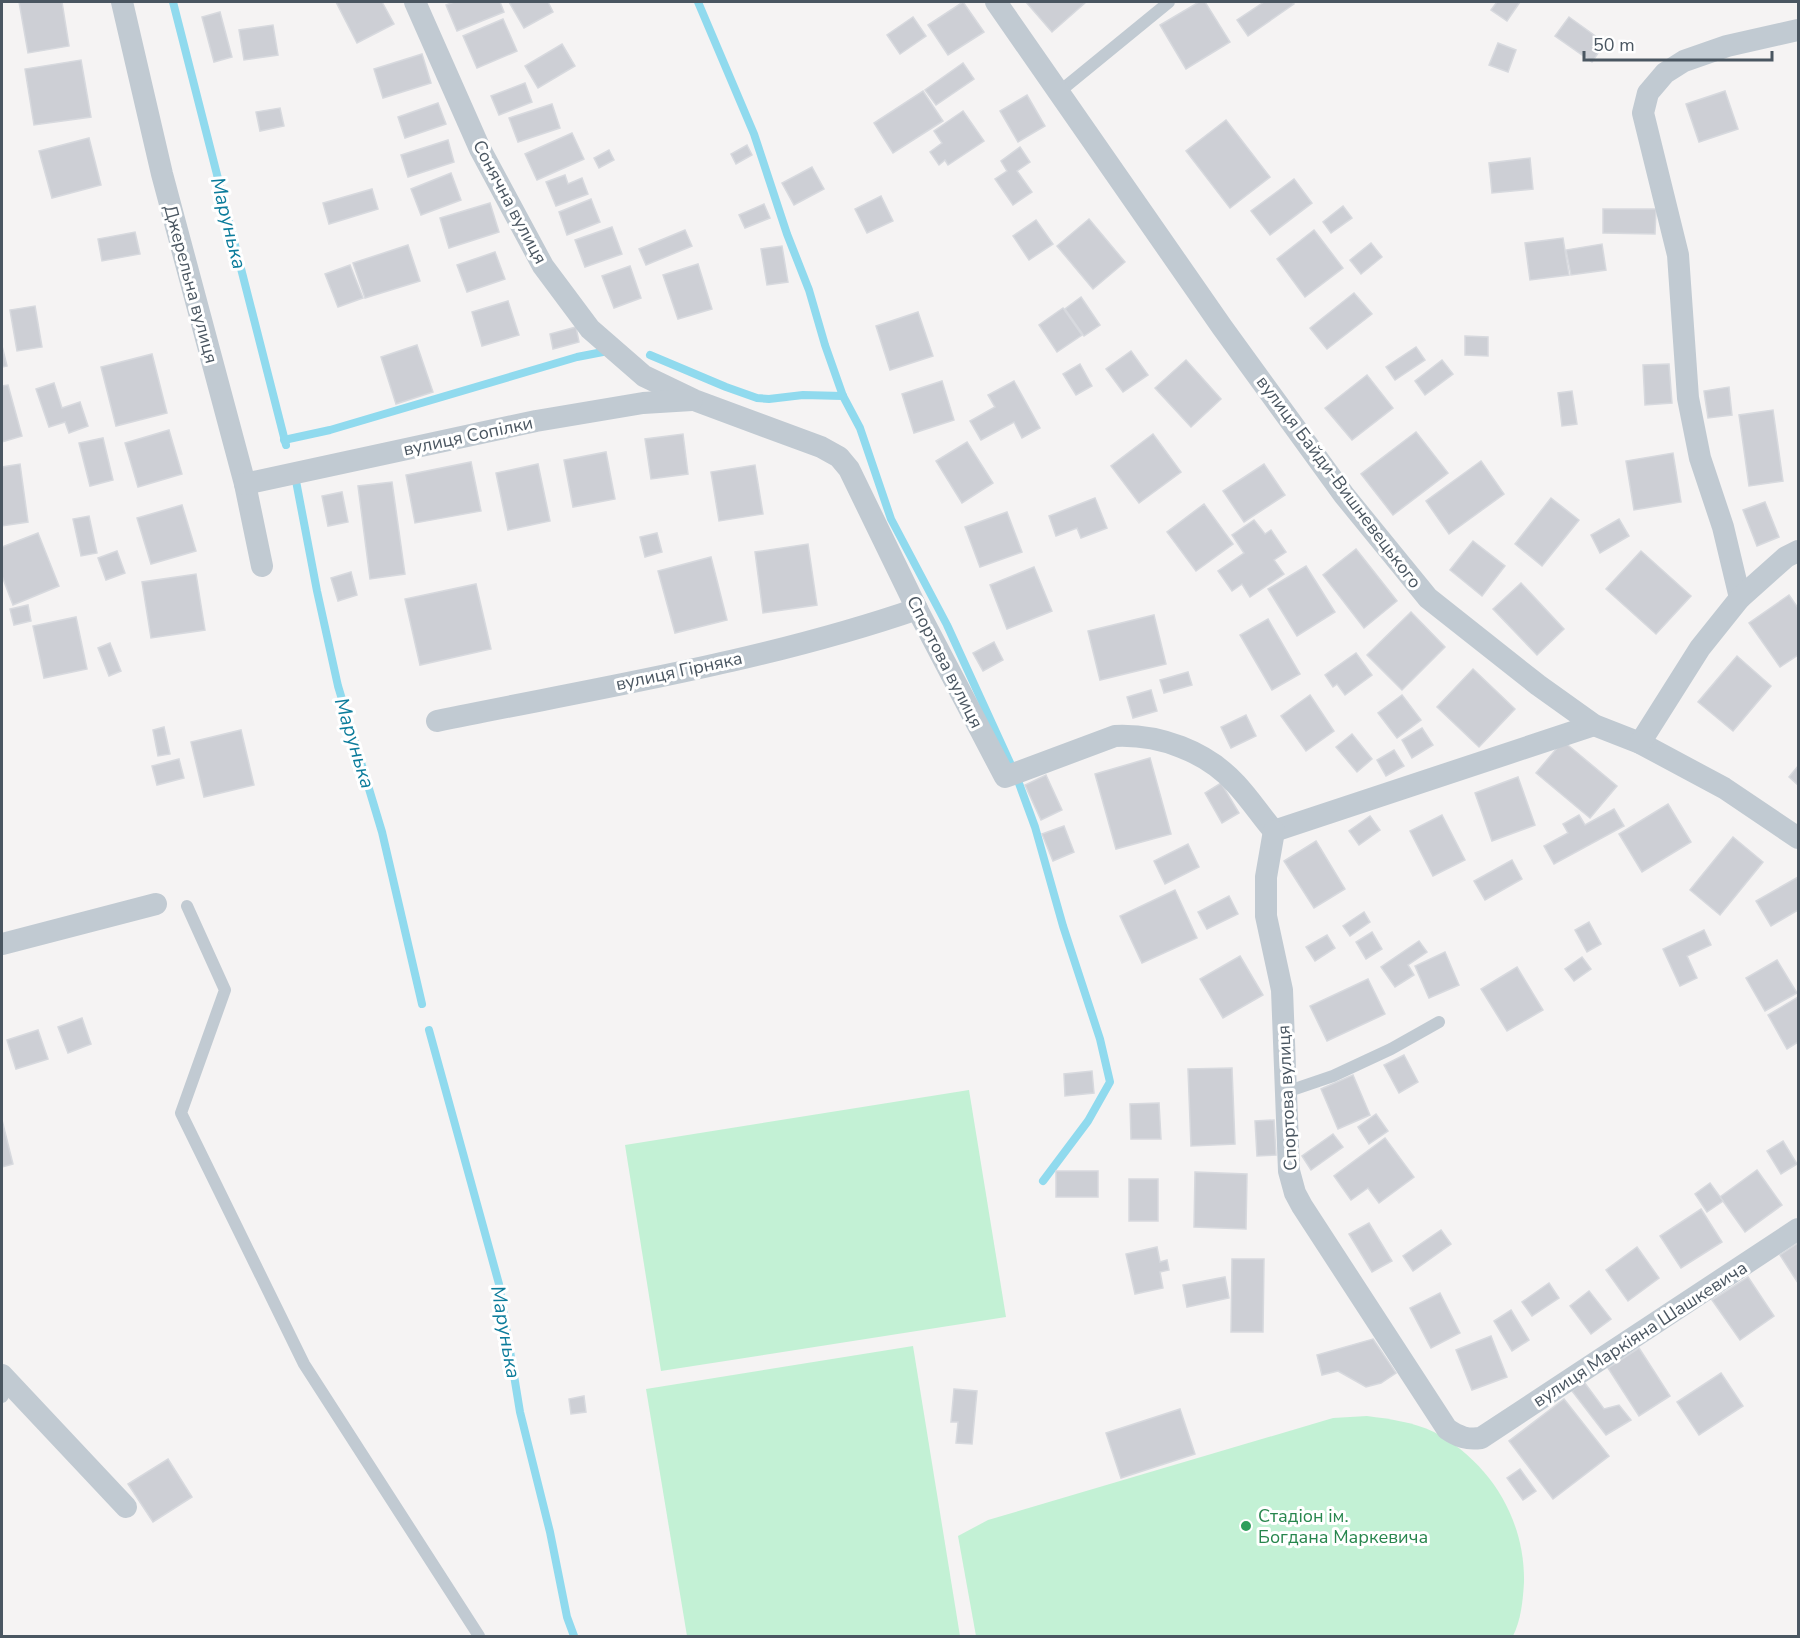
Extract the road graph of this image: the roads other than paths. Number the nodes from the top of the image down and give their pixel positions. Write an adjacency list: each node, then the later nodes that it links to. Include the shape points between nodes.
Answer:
1 (122, 2): 9 (street, Джерельна вулиця, via 162,174)
2 (415, 2): 7 (street, Сонячна вулиця, via 480,149 543,266 590,329)
3 (996, 2): 6 (street, вулиця Байди-Вишневецького)
4 (1168, 2): 6 (lane)
5 (1798, 30): 12 (street, via 1726,46 1684,61 1648,93 1643,113 1678,255 1688,398 1700,458 1723,527)
6 (1059, 92): 15 (street, вулиця Байди-Вишневецького, via 1344,495 1428,598)
7 (644, 376): 8 (street, Спортова вулиця)
8 (694, 399): 9 (street, вулиця Сопілки, via 643,403 536,421); 13 (street, Спортова вулиця, via 839,457)
9 (245, 484): 11 (street, Джерельна вулиця)
10 (1798, 551): 12 (street, via 1786,556)
11 (262, 566)
12 (1740, 598): 16 (street, via 1700,648)
13 (917, 609): 14 (street, вулиця Гірняка, via 735,660); 17 (street, Спортова вулиця, via 1005,777 1115,736 1134,735 1180,746 1203,757 1235,783)
14 (437, 721)
15 (1594, 725): 16 (street, вулиця Байди-Вишневецького); 17 (street)
16 (1640, 743): 18 (street, вулиця Байди-Вишневецького, via 1724,788)
17 (1274, 831): 23 (street, Спортова вулиця, via 1266,877 1266,916 1282,990)
18 (1798, 838)
19 (156, 904): 21 (street)
20 (187, 906): 28 (lane, via 225,990 181,1113 304,1364)
21 (2, 944)
22 (1439, 1022): 23 (lane, via 1333,1076)
23 (1286, 1092): 26 (street, Спортова вулиця, via 1289,1171 1302,1206 1447,1429 1470,1440)
24 (1798, 1229): 26 (street, вулиця Маркіяна Шашкевича)
25 (4, 1385): 27 (street)
26 (1481, 1438)
27 (126, 1506)
28 (479, 1636)

